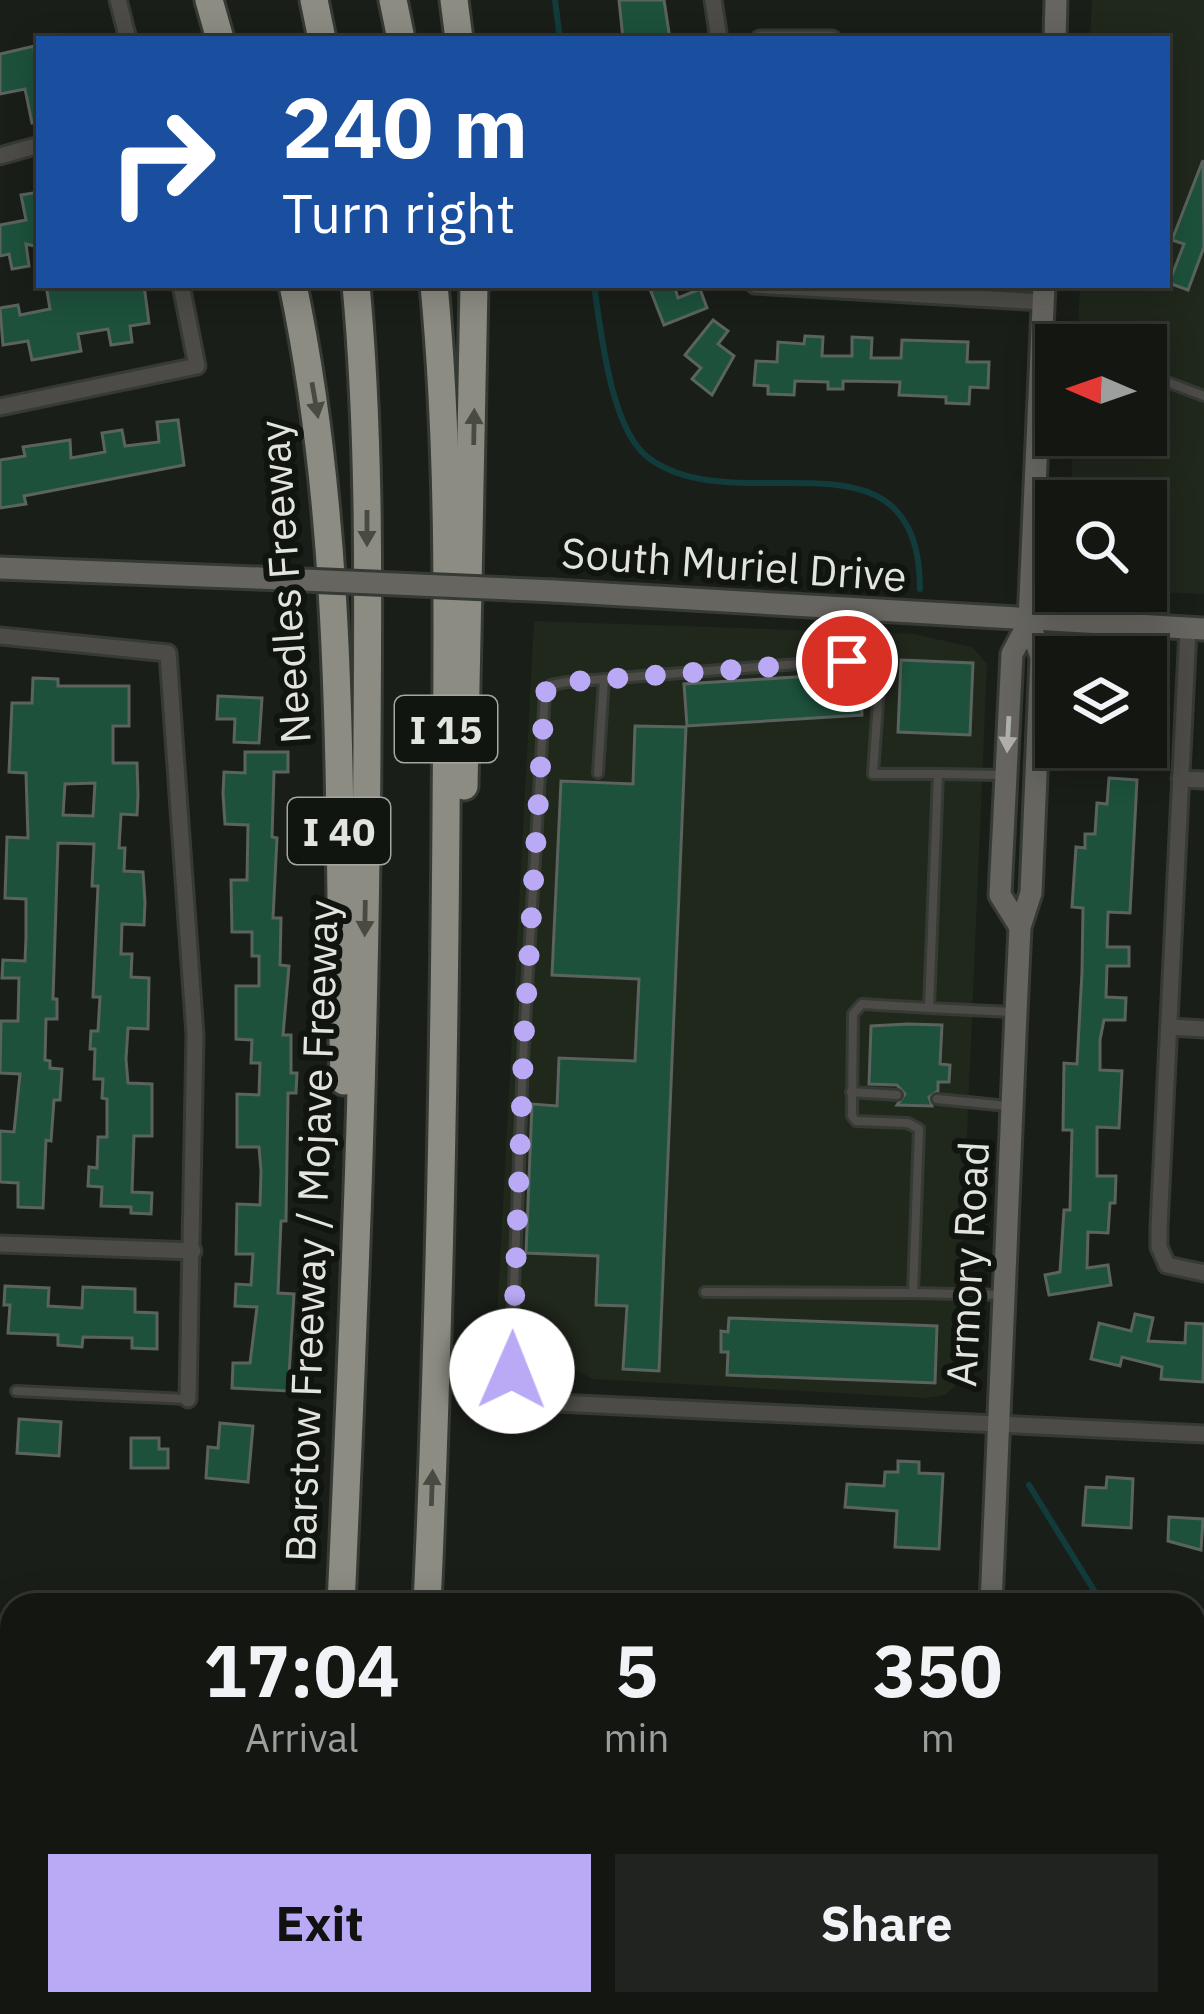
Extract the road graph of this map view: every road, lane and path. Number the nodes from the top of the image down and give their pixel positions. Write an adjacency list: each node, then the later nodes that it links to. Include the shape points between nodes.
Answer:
1 (118, 0): 8 (street)
2 (209, 0): 9 (highway)
3 (314, 0): 10 (highway)
4 (394, 0): 11 (highway)
5 (454, 0): 12 (highway)
6 (713, 0): 13 (street)
7 (1056, 0): 14 (main road)
8 (127, 36)
9 (219, 36)
10 (321, 36)
11 (400, 36)
12 (459, 36)
13 (718, 36)
14 (1054, 36)
15 (36, 147): 16 (street)
16 (0, 156)
17 (182, 288): 27 (street, via 197,366)
18 (294, 288): 55 (highway, Needles Freeway / I 40, one-way to 55, via 320,429 334,580)
19 (356, 288): 55 (highway, Barstow Freeway / Mojave Freeway / I 15, one-way to 55, via 368,690)
20 (434, 288): 48 (highway, I 15, via 446,558)
21 (474, 288): 48 (highway, one-way to 21, via 465,753)
22 (827, 288): 23 (street)
23 (1044, 294): 24 (main road, Armory Road)
24 (1046, 324)
25 (1167, 382): 26 (lane)
26 (1204, 396)
27 (0, 407)
28 (1040, 456): 30 (main road, Armory Road)
29 (0, 568): 30 (main road, South Muriel Drive, bridge, via 554,591)
30 (1029, 622): 31 (main road, South Muriel Drive); 36 (main road, Armory Road, one-way to 36, via 1012,654); 39 (main road, Armory Road, via 1041,657 1031,893)
31 (1196, 629): 37 (street)
32 (0, 636): 50 (street, via 168,653 195,1035)
33 (604, 680): 34 (lane); 35 (lane, via 861,659 880,673 873,774); 58 (lane, via 551,685 541,703 511,1360 517,1381)
34 (598, 773)
35 (938, 774): 36 (lane); 40 (lane)
36 (1006, 775): 39 (main road, Armory Road, via 1000,895)
37 (1180, 779): 38 (street); 42 (street)
38 (1204, 780)
39 (1020, 928): 41 (main road, Armory Road)
40 (929, 1008): 41 (lane); 44 (lane, via 856,1006)
41 (1016, 1012): 47 (main road, Armory Road)
42 (1170, 1027): 43 (street); 51 (street, via 1160,1247 1167,1265)
43 (1204, 1029)
44 (851, 1092): 45 (lane); 53 (lane, via 856,1121 919,1129)
45 (897, 1095)
46 (938, 1100): 47 (lane)
47 (1014, 1106): 54 (main road, Armory Road)
48 (444, 1174): 62 (highway, I 15, one-way to 48)
49 (0, 1244): 50 (street)
50 (194, 1251): 57 (street)
51 (1204, 1273)
52 (705, 1292): 53 (lane)
53 (913, 1293): 54 (lane)
54 (1004, 1295): 59 (main road, Armory Road)
55 (351, 1379): 61 (highway, Barstow Freeway / Mojave Freeway / I 15)
56 (16, 1391): 57 (lane)
57 (188, 1400)
58 (558, 1403): 59 (street)
59 (998, 1425): 60 (street); 63 (main road, Armory Road)
60 (1204, 1435)
61 (341, 1593)
62 (428, 1593)
63 (991, 1593)

